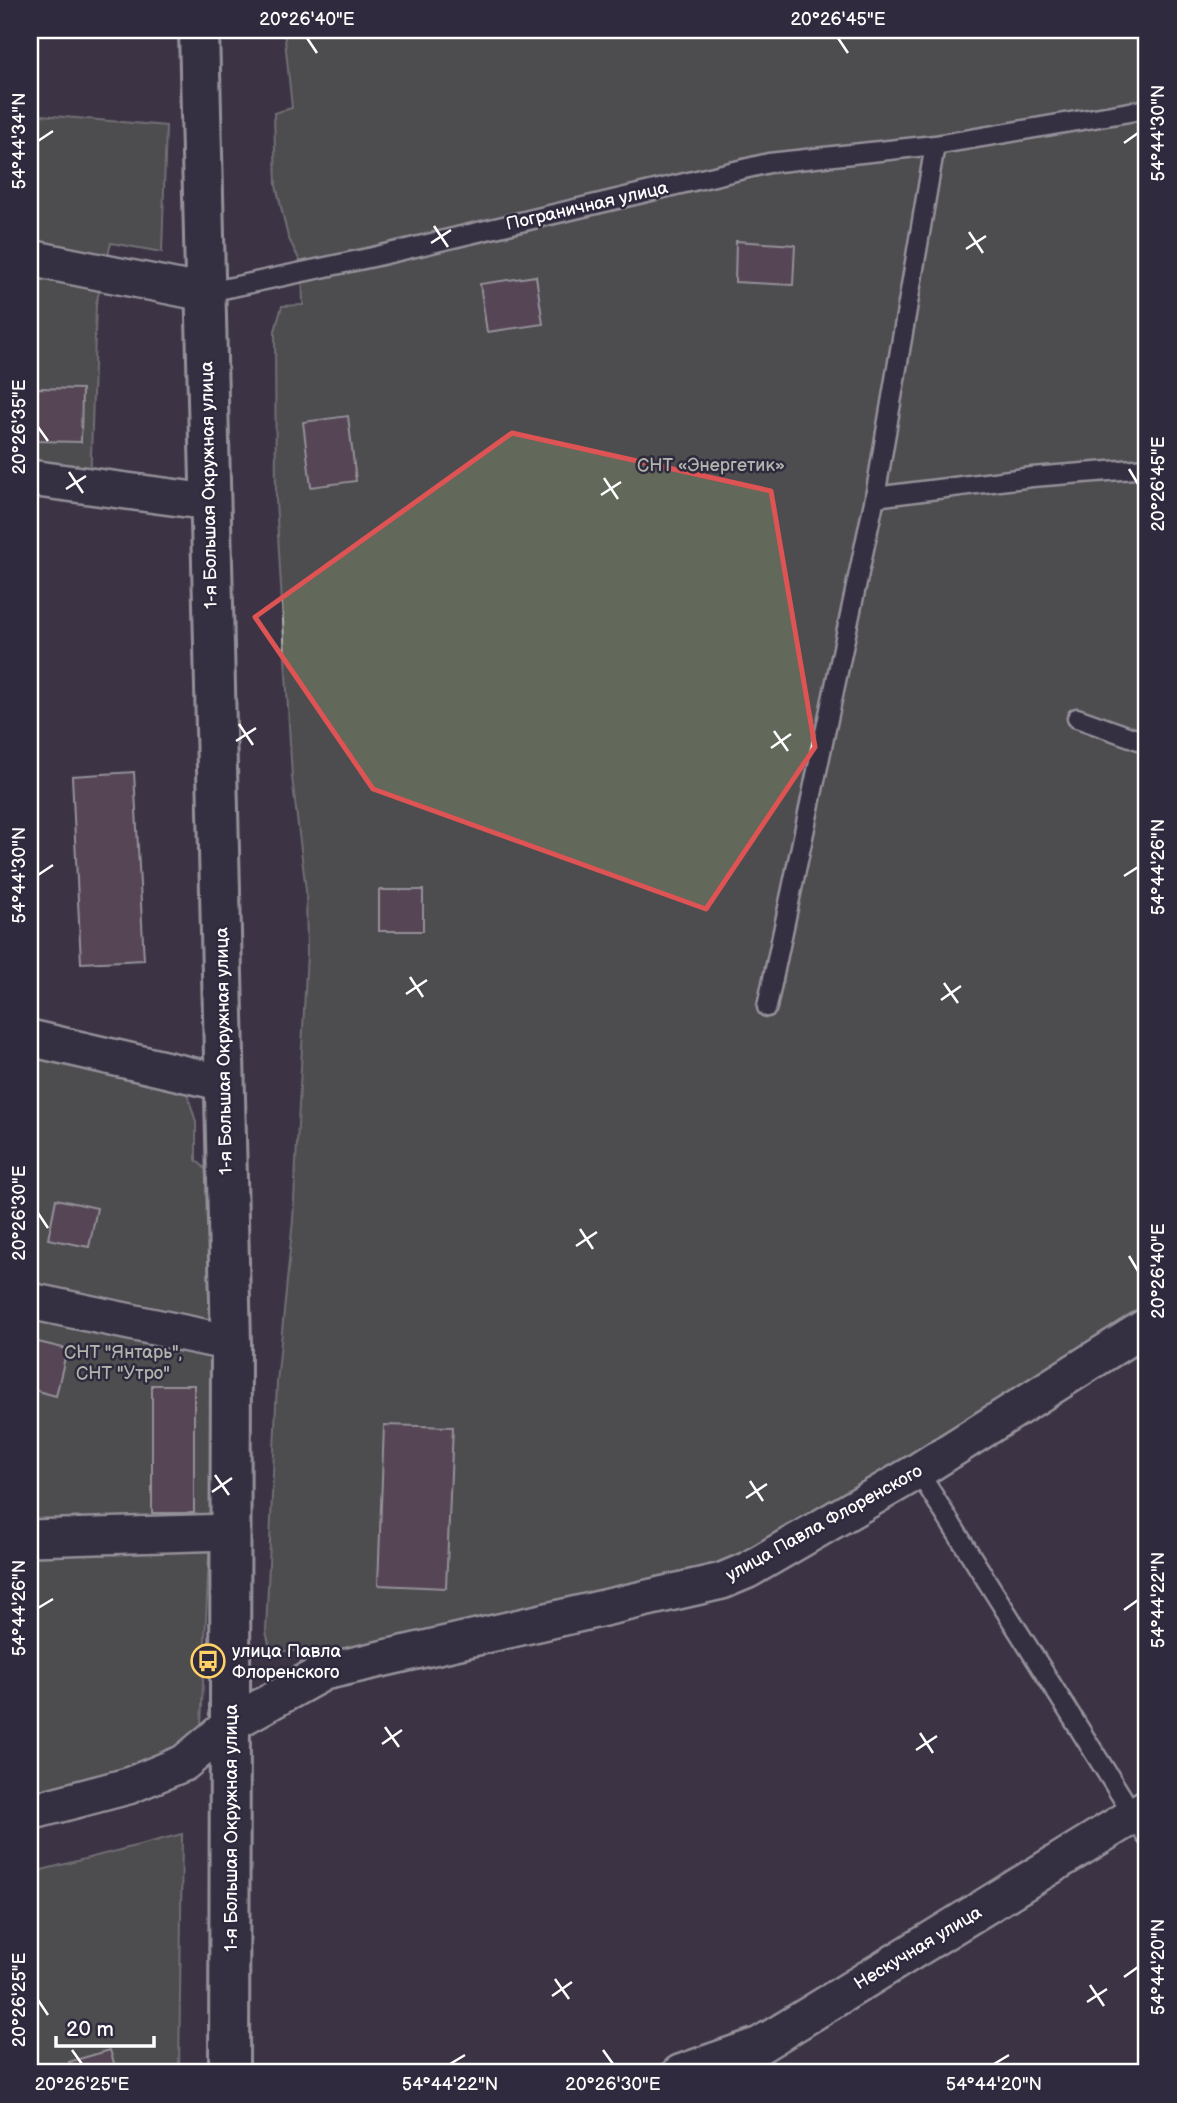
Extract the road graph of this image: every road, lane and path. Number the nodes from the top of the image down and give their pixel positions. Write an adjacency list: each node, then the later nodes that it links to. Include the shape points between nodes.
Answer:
1 (199, 30): 5 (street, 1-я Большая Окружная улица)
2 (1147, 109): 3 (lane, Пограничная улица)
3 (934, 145): 5 (lane, Пограничная улица, via 769,163); 8 (lane)
4 (30, 258): 5 (street, Пограничная улица)
5 (204, 293): 9 (street, 1-я Большая Окружная улица)
6 (1147, 468): 8 (lane)
7 (30, 478): 9 (street)
8 (875, 497): 12 (lane)
9 (209, 502): 14 (street, 1-я Большая Окружная улица)
10 (1077, 718): 11 (lane)
11 (1147, 743)
12 (768, 1007)
13 (30, 1038): 14 (street)
14 (224, 1083): 17 (street, 1-я Большая Окружная улица)
15 (30, 1301): 17 (street)
16 (1147, 1326): 18 (street, улица Павла Флоренского)
17 (231, 1343): 19 (street, 1-я Большая Окружная улица)
18 (918, 1471): 21 (street, улица Павла Флоренского, via 722,1581 324,1672); 23 (lane)
19 (229, 1532): 20 (street); 21 (street, 1-я Большая Окружная улица)
20 (30, 1538)
21 (232, 1723): 22 (street, улица Павла Флоренского, via 184,1763 128,1786); 24 (street, 1-я Большая Окружная улица)
22 (30, 1812)
23 (1143, 1820): 25 (street, Нескучная улица, via 760,2045)
24 (229, 2073)
25 (680, 2073)

